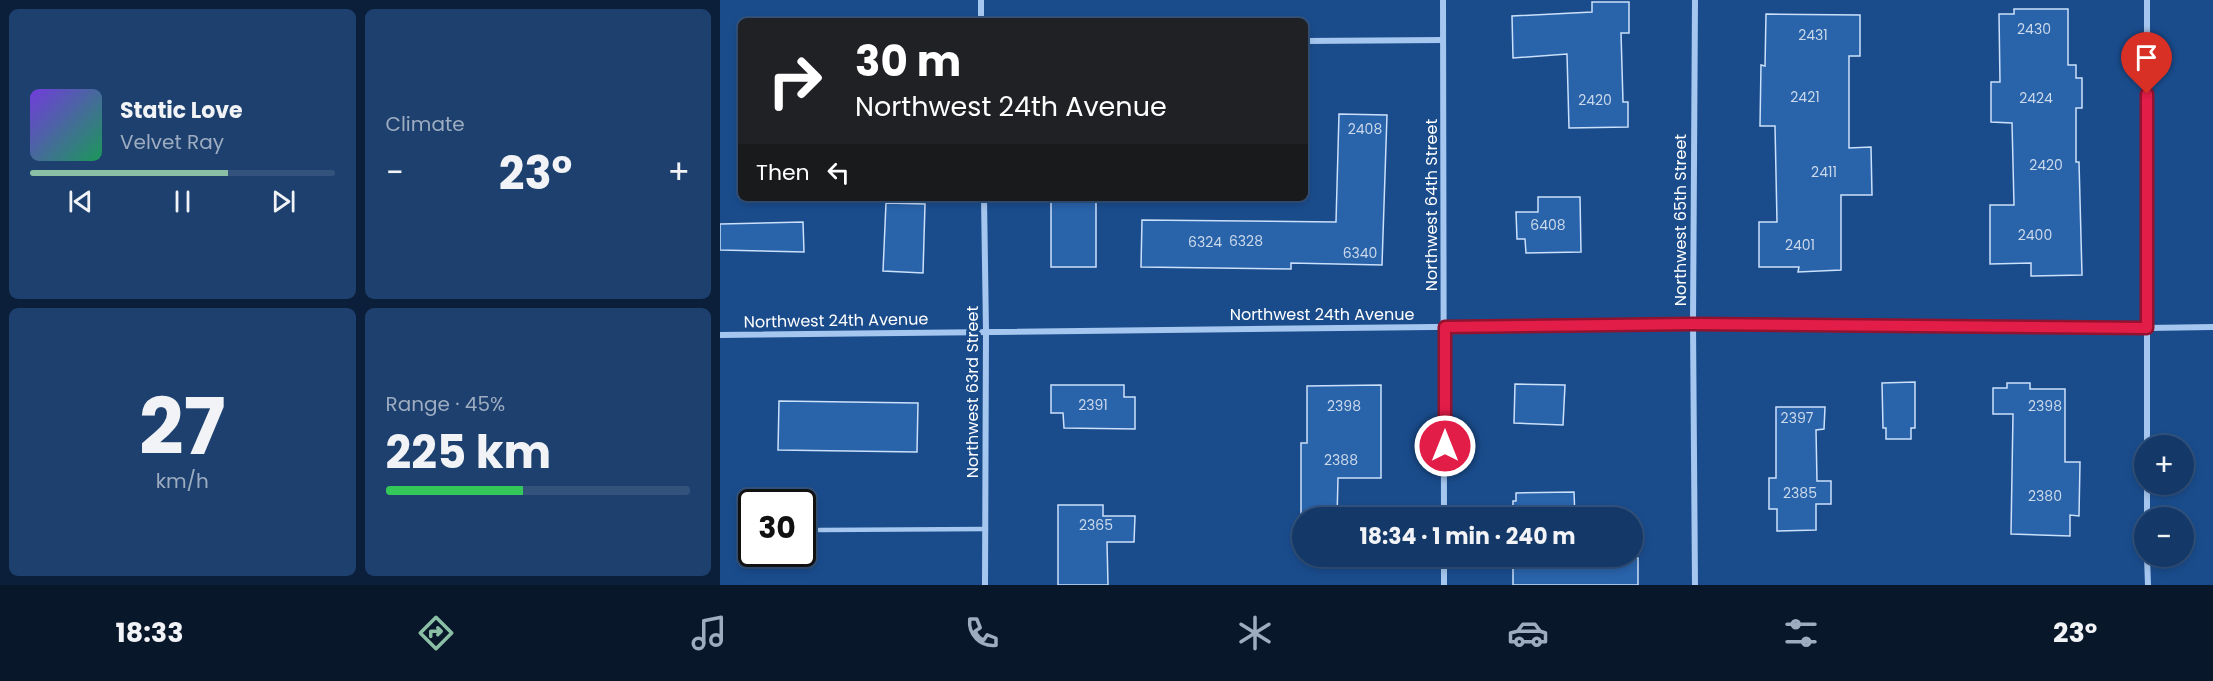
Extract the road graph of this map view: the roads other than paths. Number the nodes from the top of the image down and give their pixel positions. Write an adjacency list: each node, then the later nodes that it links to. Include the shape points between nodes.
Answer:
1 (981, 0): 5 (street)
2 (1443, 0): 6 (street, Northwest 64th Street)
3 (1695, 0): 9 (street, Northwest 65th Street)
4 (2147, 0): 12 (street)
5 (981, 18)
6 (1443, 40): 7 (street); 10 (street, Northwest 64th Street)
7 (1308, 41)
8 (984, 201): 13 (street, Northwest 63rd Street)
9 (1693, 324): 10 (street, Northwest 24th Avenue); 12 (street, Northwest 24th Avenue); 23 (street, Northwest 65th Street)
10 (1445, 327): 13 (street, Northwest 24th Avenue); 16 (street, Northwest 64th Street)
11 (2213, 327): 12 (street, Northwest 24th Avenue)
12 (2147, 328): 15 (street)
13 (986, 331): 14 (street, Northwest 24th Avenue); 17 (street, Northwest 63rd Street)
14 (720, 335)
15 (2147, 435)
16 (1444, 507)
17 (986, 529): 18 (lane); 21 (street, Northwest 63rd Street)
18 (819, 530)
19 (1444, 567): 22 (street)
20 (2148, 567): 24 (street)
21 (986, 585)
22 (1444, 585)
23 (1695, 585)
24 (2148, 585)

